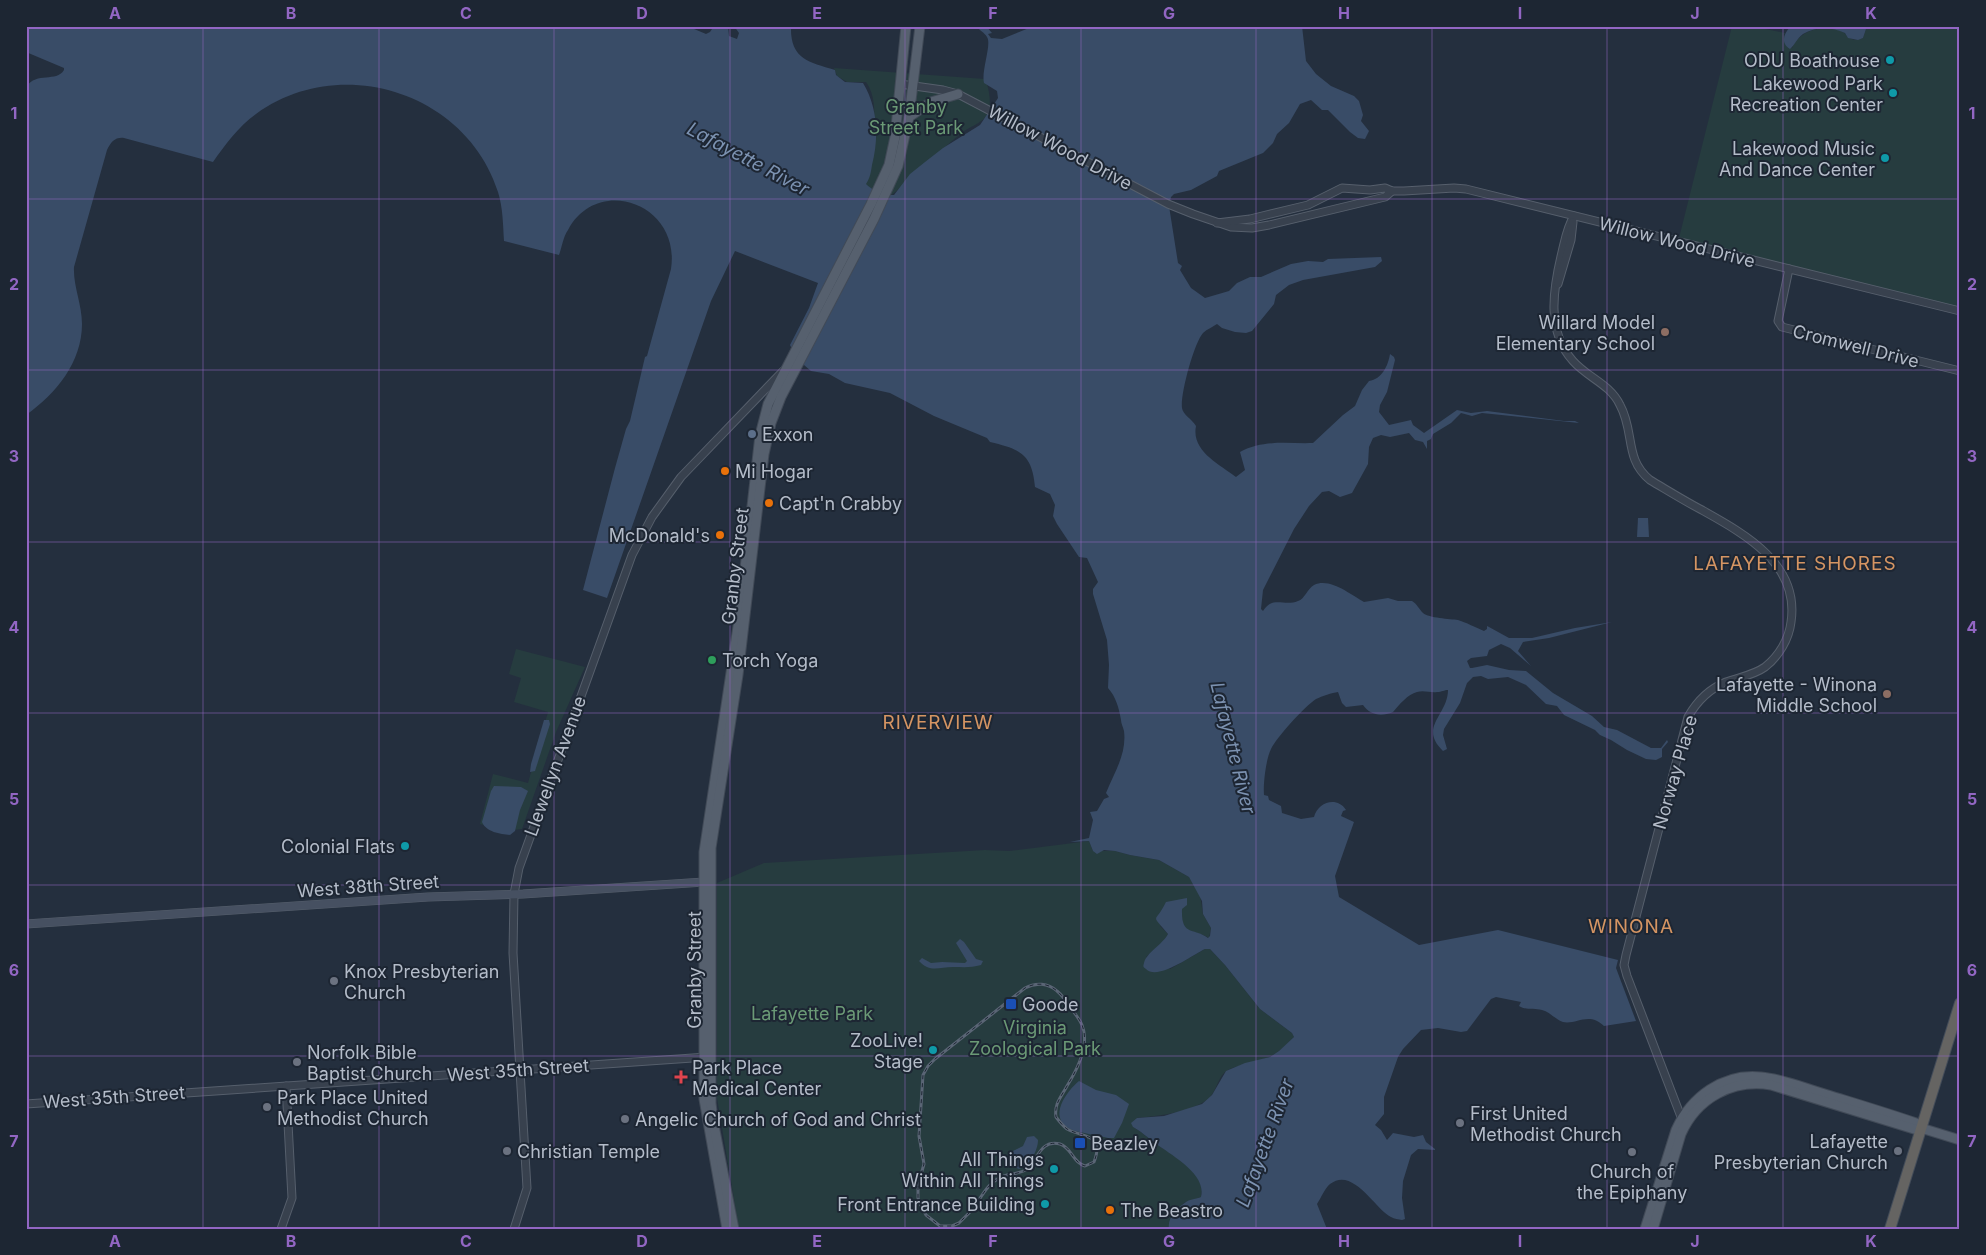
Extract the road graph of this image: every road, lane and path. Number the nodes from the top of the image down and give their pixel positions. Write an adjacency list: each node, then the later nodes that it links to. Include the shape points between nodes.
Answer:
1 (906, 26): 3 (main road, Granby Street)
2 (920, 26): 4 (main road, Granby Street)
3 (900, 84): 4 (street, Willow Wood Drive); 7 (main road, Granby Street)
4 (913, 86): 5 (street, Willow Wood Drive); 6 (main road, Granby Street)
5 (958, 94): 6 (main road, via 931,102); 10 (street, Willow Wood Drive, via 1182,210)
6 (909, 117): 7 (main road, Granby Street)
7 (892, 169): 13 (main road, Granby Street, via 874,218)
8 (1392, 191): 9 (street, Willow Wood Drive, via 1466,189); 10 (street, Willow Wood Drive, via 1385,197 1269,226 1241,228); 10 (street, Willow Wood Drive, via 1385,188 1342,188 1308,205)
9 (1574, 216): 11 (street, Willow Wood Drive); 23 (street, Norway Place, via 1571,240 1555,291 1554,318 1563,347 1580,369 1603,384 1619,402 1641,472 1752,540 1781,570 1791,596 1788,634 1772,661 1759,671 1712,690 1698,701 1688,717 1626,954 1627,976)
10 (1218, 223)
11 (1789, 270): 12 (street, Willow Wood Drive); 14 (street, Cromwell Drive, via 1778,321 1782,327)
12 (1960, 311)
13 (792, 367): 15 (main road, Granby Street, via 770,423 764,454 739,668); 16 (street, Llewellyn Avenue, via 681,477 632,555 519,868)
14 (1960, 371)
15 (707, 881): 16 (main road, West 38th Street); 19 (main road, Granby Street)
16 (514, 894): 17 (main road, West 38th Street, via 428,896); 20 (street, Llewellyn Avenue, via 513,953)
17 (26, 924)
18 (1960, 1003): 24 (highway)
19 (707, 1057): 20 (street, West 35th Street); 28 (main road, Granby Street, via 705,1113); 29 (main road, Granby Street, via 712,1117)
20 (520, 1070): 21 (street, West 35th Street); 27 (street, Llewellyn Avenue, via 527,1188)
21 (286, 1086): 22 (street, West 35th Street); 26 (street, via 292,1198)
22 (26, 1104)
23 (1683, 1123): 24 (main road, via 1694,1102 1714,1086 1734,1079 1760,1077 1914,1122); 30 (main road, via 1676,1130); 31 (main road)
24 (1921, 1128): 25 (main road); 32 (highway)
25 (1960, 1140)
26 (281, 1229)
27 (514, 1229)
28 (726, 1229)
29 (734, 1229)
30 (1645, 1229)
31 (1653, 1229)
32 (1890, 1229)

